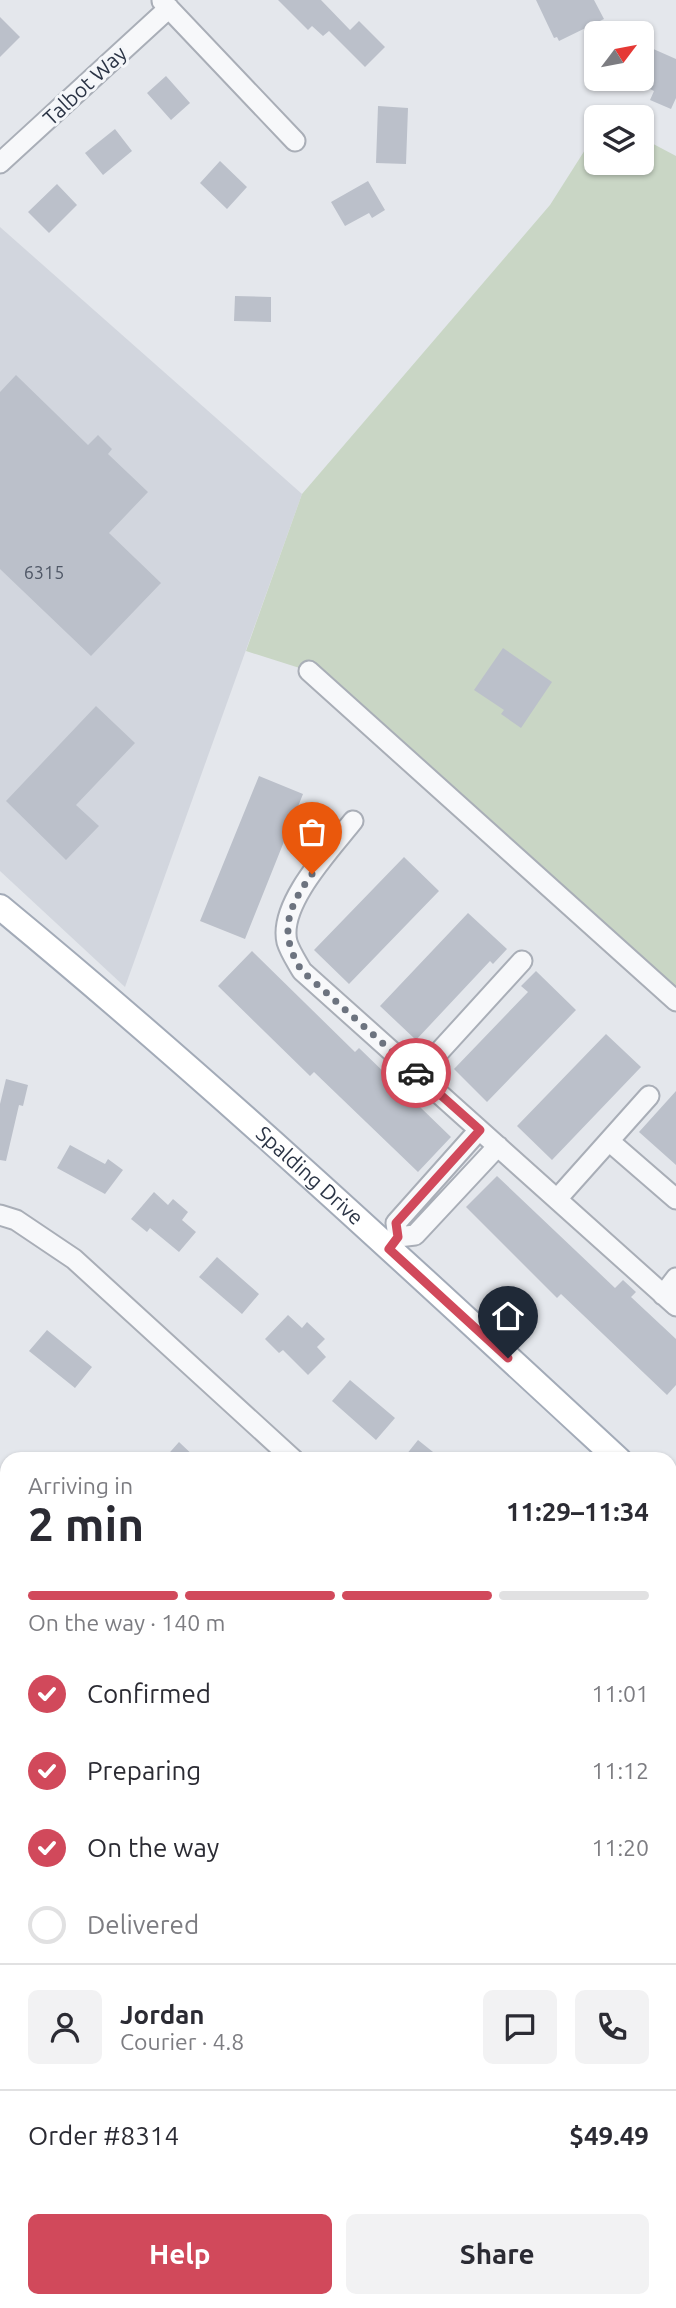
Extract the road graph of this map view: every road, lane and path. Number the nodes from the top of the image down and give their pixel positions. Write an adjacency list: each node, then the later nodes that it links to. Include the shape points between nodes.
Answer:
1 (165, 4): 2 (street); 3 (street, Talbot Way)
2 (295, 141)
3 (0, 163)
4 (309, 671): 10 (street)
5 (353, 821): 11 (street, via 299,892 288,921 287,940 302,971)
6 (0, 893): 9 (main road, Spalding Drive)
7 (0, 907): 9 (main road, Spalding Drive)
8 (522, 961): 11 (street)
9 (89, 981): 19 (main road, Spalding Drive)
10 (676, 1001)
11 (418, 1075): 13 (street)
12 (649, 1096): 14 (street)
13 (480, 1130): 15 (street); 19 (street, Spalding Drive, via 396,1223)
14 (609, 1141): 16 (street); 17 (street)
15 (498, 1146): 16 (street); 19 (street, via 415,1235)
16 (557, 1199): 21 (street)
17 (676, 1199)
18 (0, 1215): 22 (street, via 16,1220 74,1259)
19 (394, 1243): 23 (main road, Spalding Drive)
20 (676, 1278): 21 (street)
21 (670, 1301)
22 (285, 1452)
23 (611, 1452)

